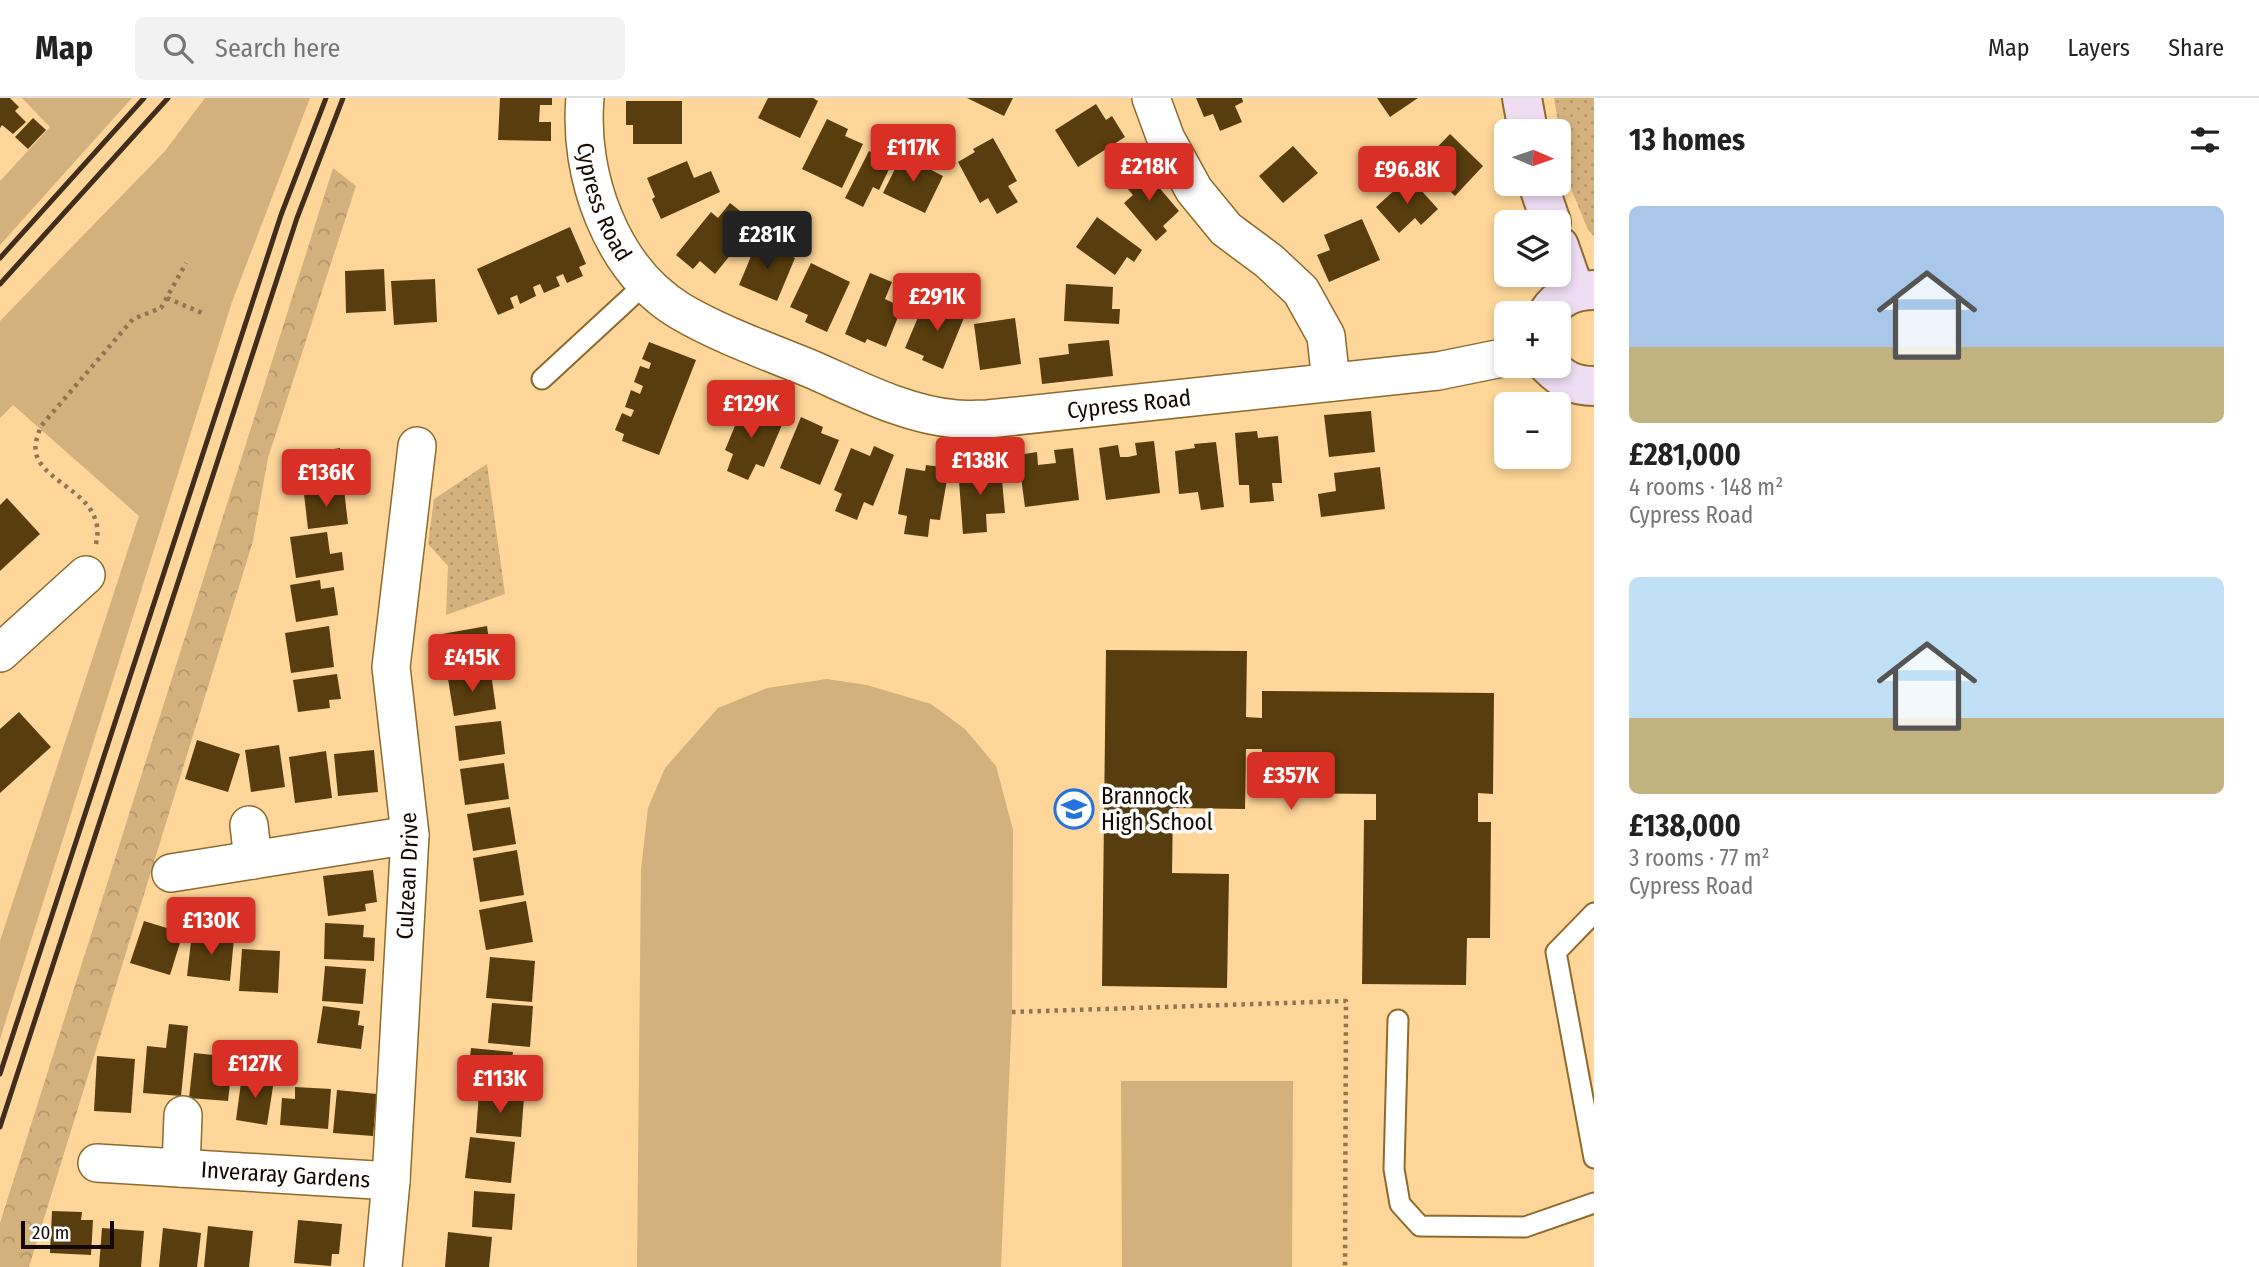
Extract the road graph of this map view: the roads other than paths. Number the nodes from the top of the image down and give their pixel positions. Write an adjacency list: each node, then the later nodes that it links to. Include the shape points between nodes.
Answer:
1 (584, 98): 5 (street, Cypress Road, via 591,180 609,232)
2 (1151, 98): 9 (street, via 1166,139 1194,190 1226,229 1301,291 1326,337)
3 (1522, 98): 4 (street)
4 (1526, 119)
5 (646, 283): 8 (lane); 9 (street, Cypress Road, via 677,309 715,329 909,409 955,419 1043,414)
6 (1494, 360): 9 (street, Cypress Road, via 1438,371)
7 (1563, 378): 10 (street, via 1576,385)
8 (542, 380)
9 (1331, 382)
10 (1594, 386)
11 (417, 446): 14 (street, Culzean Drive, via 391,667)
12 (86, 575): 13 (street)
13 (0, 653)
14 (410, 835): 15 (street, via 251,842); 22 (street, Culzean Drive)
15 (172, 873)
16 (1594, 913): 19 (lane, via 1556,952)
17 (1398, 1020): 23 (lane, via 1395,1169 1400,1204 1420,1226 1525,1227)
18 (183, 1115): 21 (street, Inveraray Gardens)
19 (1594, 1158)
20 (97, 1163): 21 (street, Inveraray Gardens)
21 (181, 1168): 22 (street, Inveraray Gardens)
22 (391, 1181): 24 (street, Culzean Drive)
23 (1594, 1203)
24 (383, 1267)

